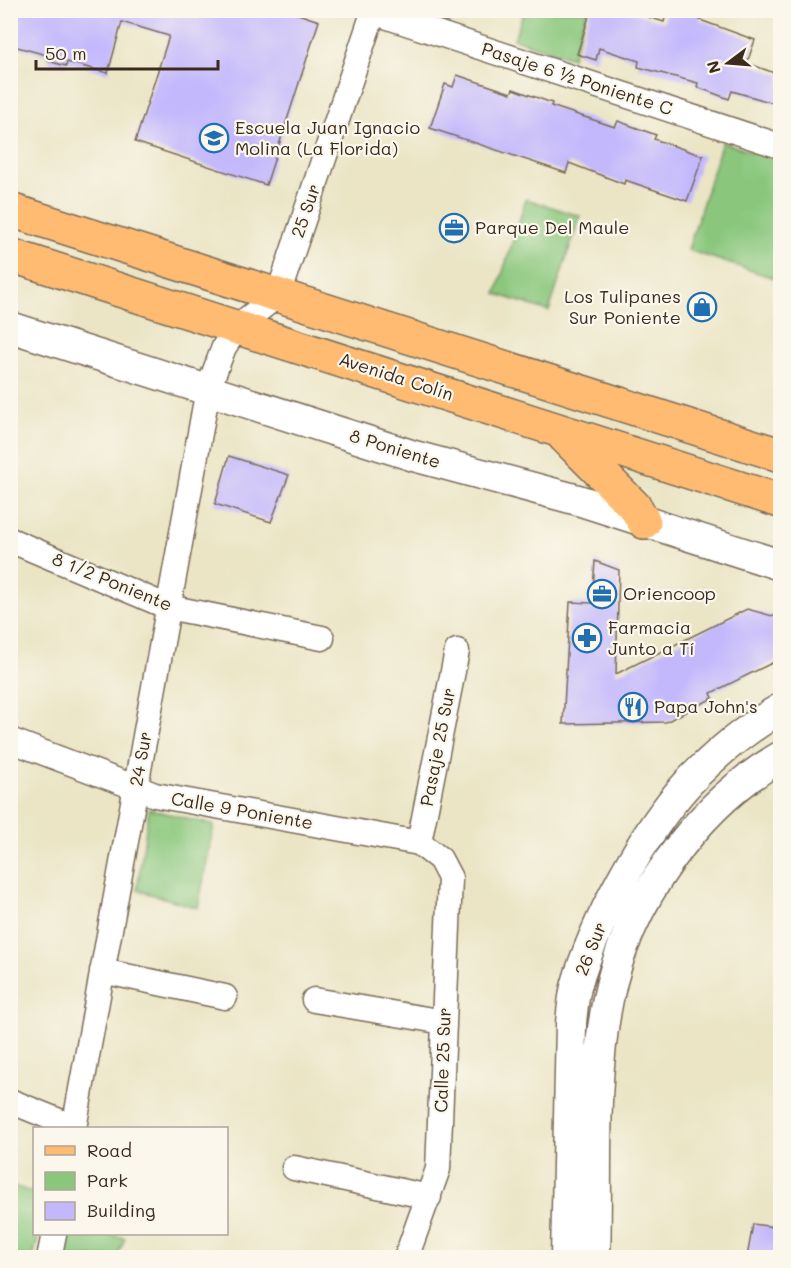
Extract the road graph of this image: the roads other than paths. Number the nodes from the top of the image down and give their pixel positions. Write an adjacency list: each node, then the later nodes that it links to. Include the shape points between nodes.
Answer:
1 (374, 11): 2 (street, Pasaje 6 ½ Poniente C); 5 (street, 25 Sur)
2 (780, 146)
3 (10, 210): 5 (main road)
4 (10, 255): 6 (main road, Avenida Colín)
5 (278, 295): 6 (street); 10 (main road)
6 (238, 326): 8 (street, 24 Sur, via 224,347); 9 (main road, Avenida Colín)
7 (10, 327): 8 (street, 8 Poniente)
8 (208, 389): 12 (street, 8 Poniente, via 414,456); 15 (street, 24 Sur)
9 (552, 428): 11 (main road, Avenida Colín); 12 (main road, via 593,462 636,507)
10 (780, 455)
11 (780, 501)
12 (644, 522): 14 (street, 8 Poniente)
13 (10, 540): 15 (street, 8 1/2 Poniente)
14 (780, 565)
15 (168, 607): 16 (street, 8 1/2 Poniente); 21 (street, 24 Sur)
16 (322, 638)
17 (457, 651): 22 (street, Pasaje 25 Sur)
18 (780, 709): 24 (street, 26 Sur, via 734,741 686,784 637,856)
19 (10, 740): 21 (street, Calle 9 Poniente)
20 (780, 757): 27 (street, 26 Sur, via 718,806 669,863 632,927)
21 (135, 789): 22 (street, Calle 9 Poniente); 25 (street, 24 Sur)
22 (419, 843): 23 (street, Calle 9 Poniente)
23 (440, 859): 29 (street, Calle 25 Sur, via 450,878)
24 (586, 958): 27 (street, via 598,993); 38 (street, 26 Sur, via 575,990 571,1024)
25 (102, 971): 26 (street); 32 (street, 24 Sur)
26 (225, 997)
27 (608, 998): 39 (street, 26 Sur, via 600,1053)
28 (314, 1000): 29 (street)
29 (444, 1022): 34 (street, Calle 25 Sur, via 438,1169)
30 (10, 1101): 31 (street)
31 (72, 1127)
32 (74, 1127)
33 (294, 1167): 34 (street)
34 (429, 1197): 37 (street, Calle 25 Sur)
35 (54, 1235): 36 (street)
36 (49, 1257)
37 (406, 1257)
38 (566, 1257)
39 (595, 1257)

